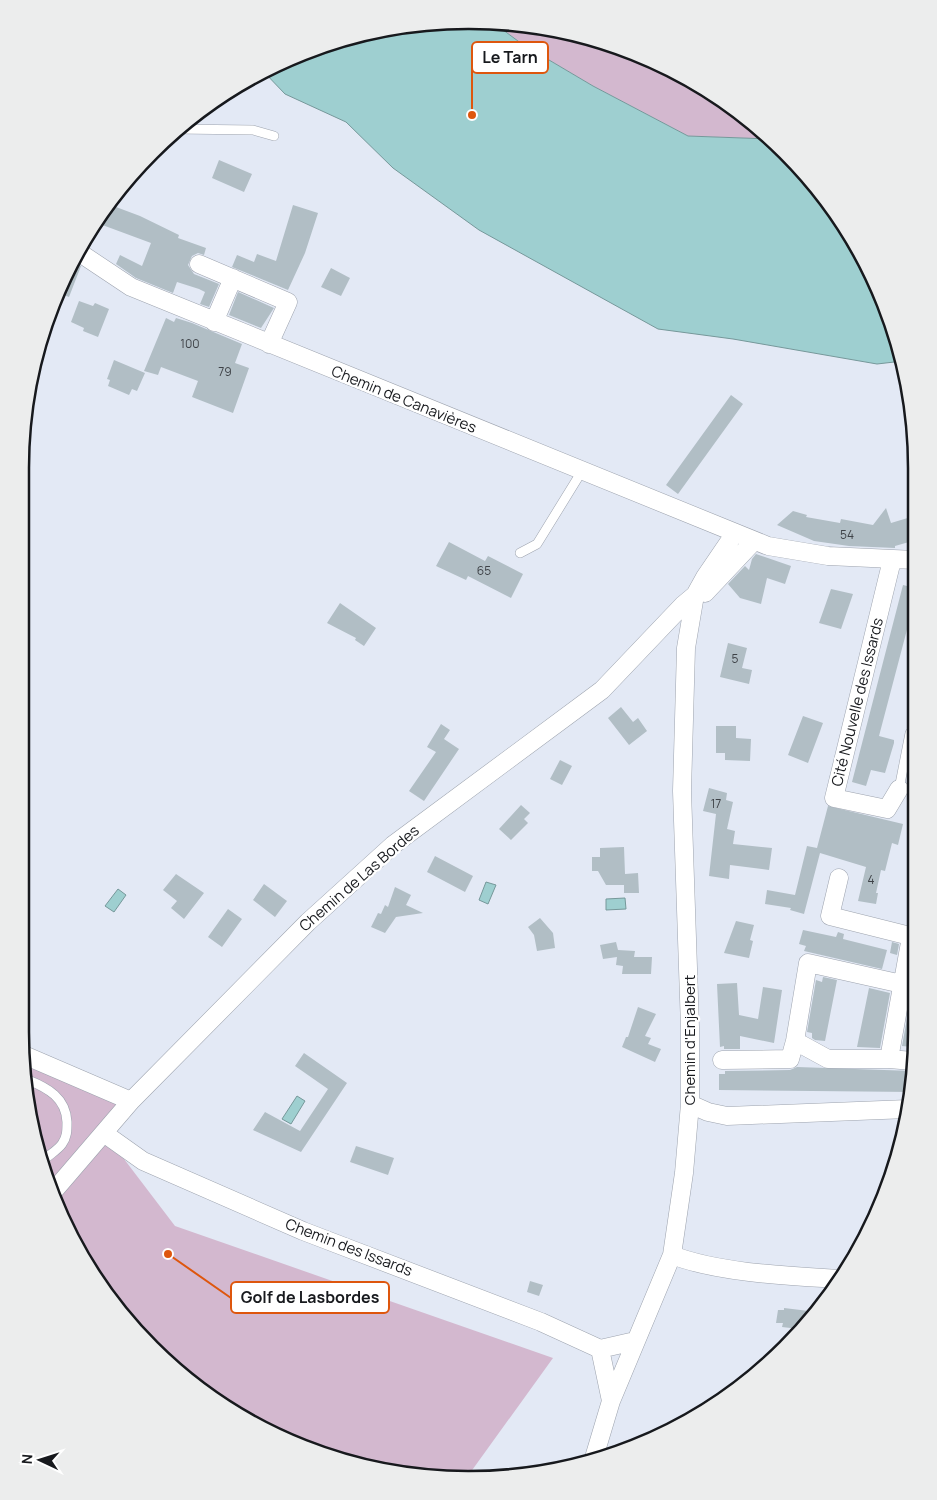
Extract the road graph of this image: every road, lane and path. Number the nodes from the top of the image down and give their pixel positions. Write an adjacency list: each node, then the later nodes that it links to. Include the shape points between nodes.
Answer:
1 (191, 128): 2 (lane, via 252,130)
2 (274, 136)
3 (84, 256): 6 (street, Chemin de Canavières, via 131,286)
4 (199, 264): 5 (street)
5 (233, 278): 6 (street); 7 (street, via 288,302)
6 (214, 322): 7 (street, Chemin de Canavières)
7 (269, 344): 8 (street, Chemin de Canavières)
8 (582, 471): 9 (street, Chemin de Canavières); 11 (lane, via 537,544)
9 (735, 533): 10 (street, Chemin de Canavières); 14 (street, Chemin d'Enjalbert, via 705,576)
10 (754, 541): 12 (street, Chemin de Canavières, via 828,556); 14 (street)
11 (520, 553)
12 (892, 560): 13 (street, Chemin de Canavières); 16 (street, Cité Nouvelle des Issards, via 834,798 887,809)
13 (908, 560)
14 (695, 599): 27 (street, Chemin de Las Bordes, via 683,605 602,690 393,845 308,922); 28 (street, Chemin d'Enjalbert, via 686,648 682,791)
15 (908, 743): 16 (lane)
16 (899, 789)
17 (839, 878): 18 (street, via 830,916)
18 (908, 936)
19 (908, 958): 20 (street)
20 (902, 984): 21 (street, via 808,963); 23 (street)
21 (794, 1041): 23 (street, via 828,1059); 24 (street, via 790,1059)
22 (30, 1058): 27 (street)
23 (889, 1059): 25 (street)
24 (722, 1060)
25 (907, 1060)
26 (32, 1081): 31 (lane, via 56,1095 67,1117 67,1136)
27 (131, 1101): 30 (street, Chemin de Las Bordes)
28 (690, 1104): 29 (street, via 726,1116); 33 (street, Chemin d'Enjalbert)
29 (901, 1109)
30 (105, 1134): 32 (street, Chemin de Las Bordes); 36 (street, Chemin des Issards, via 143,1161 259,1212 541,1322)
31 (48, 1157)
32 (57, 1187)
33 (672, 1255): 34 (street, via 710,1265 786,1276); 35 (street, Chemin d'Enjalbert)
34 (833, 1278)
35 (635, 1341): 36 (street); 37 (street, Chemin d'Enjalbert)
36 (600, 1349): 37 (street)
37 (610, 1401): 38 (street, Chemin d'Enjalbert)
38 (596, 1452)

